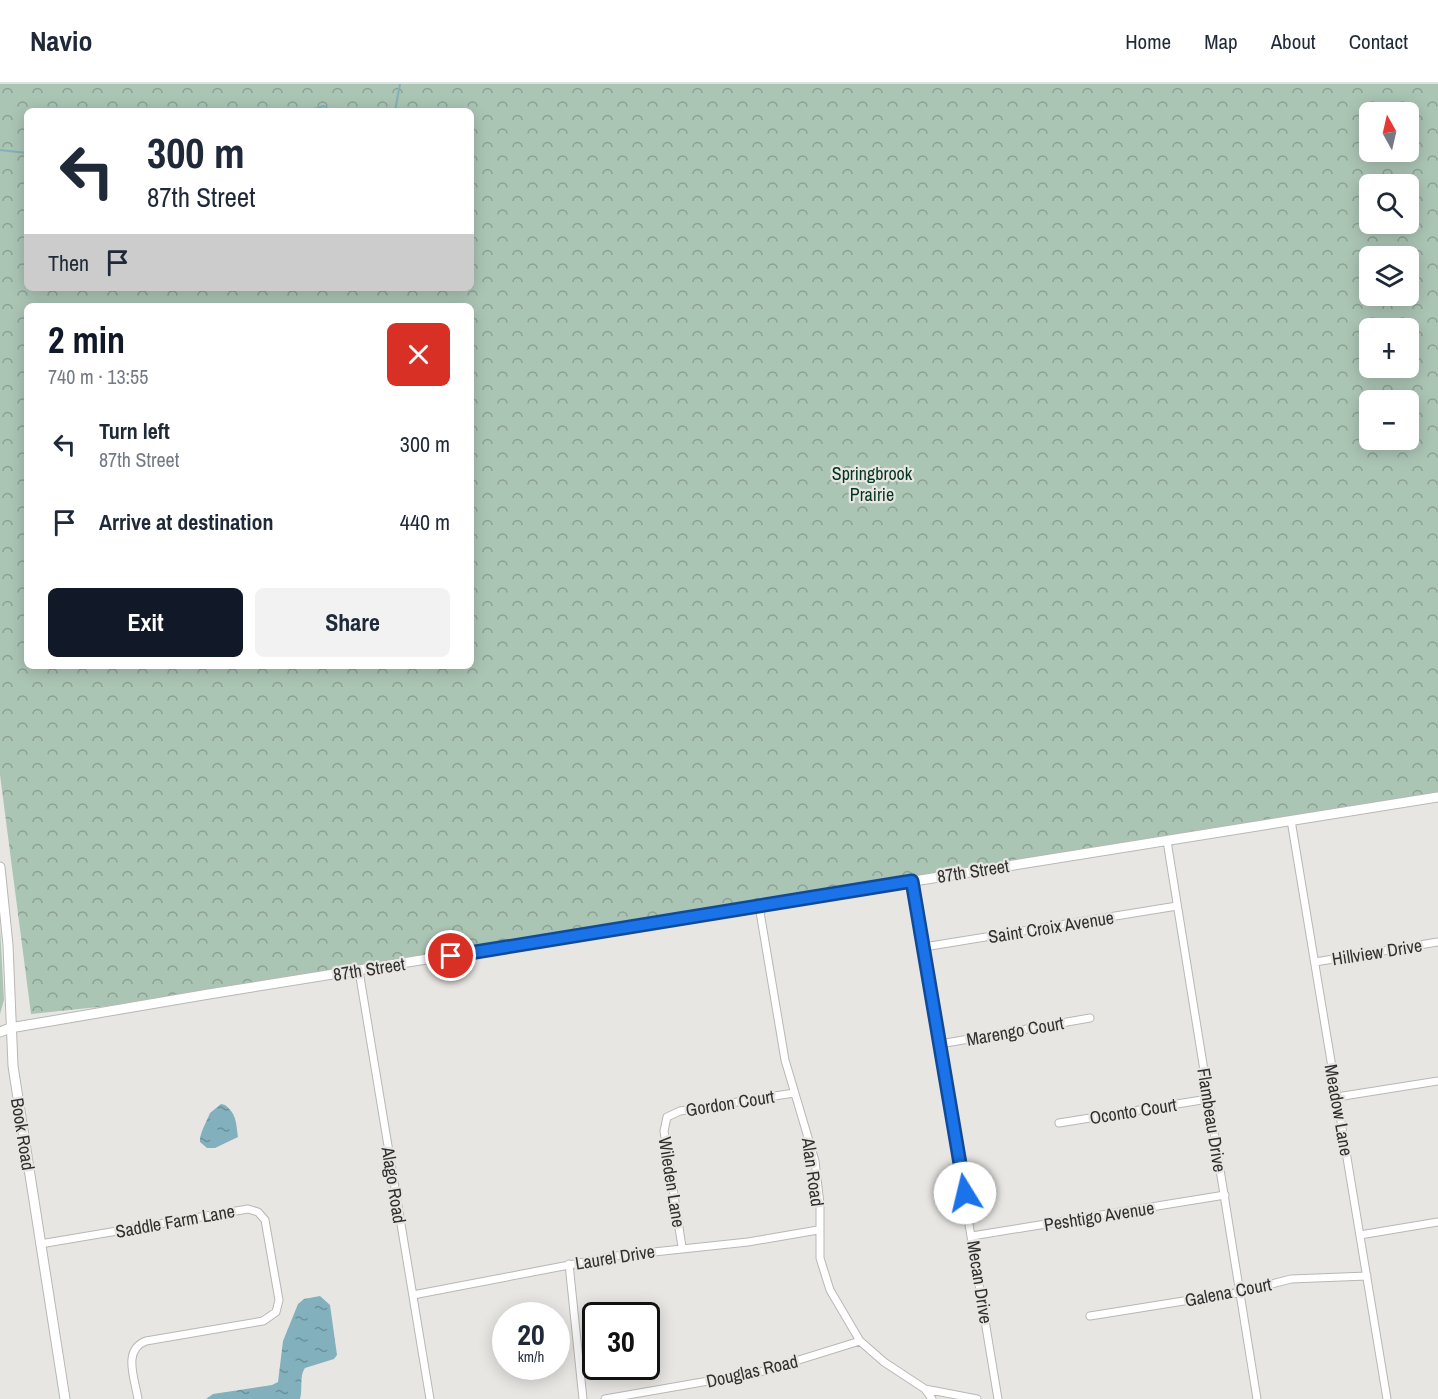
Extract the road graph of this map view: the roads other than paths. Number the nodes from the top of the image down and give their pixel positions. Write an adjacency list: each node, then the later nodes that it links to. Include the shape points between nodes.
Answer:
1 (1438, 797): 2 (street, 87th Street)
2 (1291, 820): 3 (street, 87th Street); 10 (street, Meadow Lane)
3 (1167, 841): 5 (street, 87th Street); 7 (street, Flambeau Drive)
4 (0, 867): 14 (street, Book Road, via 8,945)
5 (912, 881): 6 (street, 87th Street); 9 (street, Mecan Drive)
6 (759, 906): 11 (street, 87th Street); 18 (street, Alan Road)
7 (1177, 906): 9 (street, Saint Croix Avenue); 20 (street, Flambeau Drive)
8 (1438, 942): 10 (street, Hillview Drive)
9 (924, 947): 16 (street, Mecan Drive)
10 (1315, 962): 19 (street, Meadow Lane)
11 (359, 971): 14 (street, 87th Street); 33 (street, Alago Road)
12 (1090, 1018): 16 (street, Marengo Court)
13 (0, 1026): 14 (street, 87th Street)
14 (10, 1028): 15 (street, 87th Street); 28 (street, Book Road)
15 (0, 1032)
16 (940, 1044): 27 (street, Mecan Drive)
17 (1438, 1081): 19 (street)
18 (794, 1093): 21 (street, Gordon Court, via 680,1111); 25 (street, Alan Road, via 815,1161)
19 (1336, 1097): 26 (street, Meadow Lane)
20 (1208, 1099): 22 (street, Oconto Court); 23 (street, Flambeau Drive)
21 (667, 1117): 29 (street, Wileden Lane, via 664,1131)
22 (1059, 1123)
23 (1225, 1195): 27 (street, Peshtigo Avenue); 32 (street, Flambeau Drive)
24 (1438, 1222): 26 (street)
25 (818, 1230): 29 (street, Laurel Drive, via 742,1243); 35 (street, Alan Road, via 820,1258 830,1290)
26 (1360, 1234): 31 (street, Meadow Lane)
27 (972, 1236): 44 (street, Mecan Drive)
28 (40, 1244): 37 (street, Book Road); 38 (street, Saddle Farm Lane, via 243,1210 255,1211 265,1220 279,1300 276,1312 264,1321 138,1344 131,1358)
29 (682, 1247): 30 (street, Laurel Drive)
30 (568, 1264): 33 (street, Laurel Drive); 40 (street)
31 (1367, 1276): 32 (street, Galena Court, via 1291,1279); 46 (street, Meadow Lane)
32 (1240, 1292): 34 (street, Galena Court); 45 (street, Flambeau Drive)
33 (413, 1295): 39 (street, Alago Road)
34 (1090, 1316)
35 (860, 1341): 36 (street, Alan Road); 41 (street, Douglas Road, via 760,1372)
36 (925, 1389): 42 (street, Alan Road); 43 (street)
37 (65, 1399)
38 (138, 1399)
39 (430, 1399)
40 (583, 1399)
41 (605, 1399)
42 (932, 1399)
43 (977, 1399)
44 (998, 1399)
45 (1257, 1399)
46 (1387, 1399)

